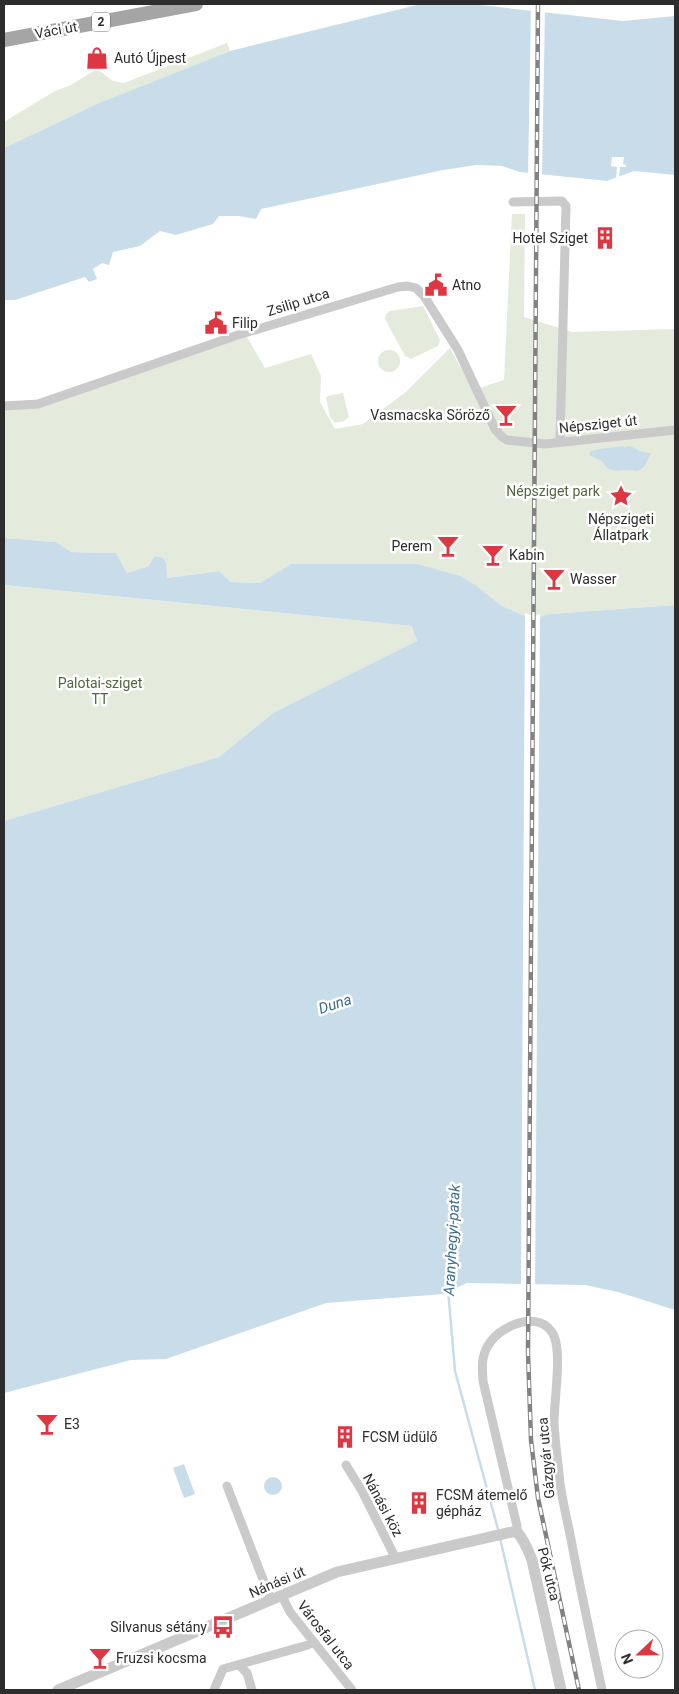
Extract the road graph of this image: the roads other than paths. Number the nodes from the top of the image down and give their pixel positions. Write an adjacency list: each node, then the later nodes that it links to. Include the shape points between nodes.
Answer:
1 (196, 4): 2 (main road, Váci út / 2)
2 (4, 40)
3 (513, 202): 6 (street, via 562,201 566,206)
4 (4, 406): 7 (street, Zsilip utca, via 38,404 238,335 408,286 416,288 424,296 458,350 495,429 502,438)
5 (675, 430): 6 (street, Népsziget út)
6 (560, 441): 7 (street, Népsziget út)
7 (523, 443)
8 (483, 1380): 11 (street, Pók utca, via 517,1526); 21 (street, Gázgyár utca, via 481,1362 489,1344 500,1332 522,1321 542,1323 549,1328 558,1351 554,1423 560,1485)
9 (346, 1465): 12 (street, Nánási köz)
10 (227, 1486): 13 (street, Városfal utca)
11 (514, 1532): 12 (street, Nánási út); 20 (street, Pók utca, via 528,1547 532,1560)
12 (396, 1559): 13 (street, Nánási út, via 337,1572)
13 (276, 1598): 14 (street, Városfal utca); 16 (street, Nánási út)
14 (313, 1642): 15 (street); 19 (street, Városfal utca)
15 (239, 1665): 17 (street, via 223,1668); 18 (street, via 247,1673)
16 (58, 1690)
17 (214, 1690)
18 (252, 1690)
19 (352, 1690)
20 (560, 1690)
21 (602, 1690)

